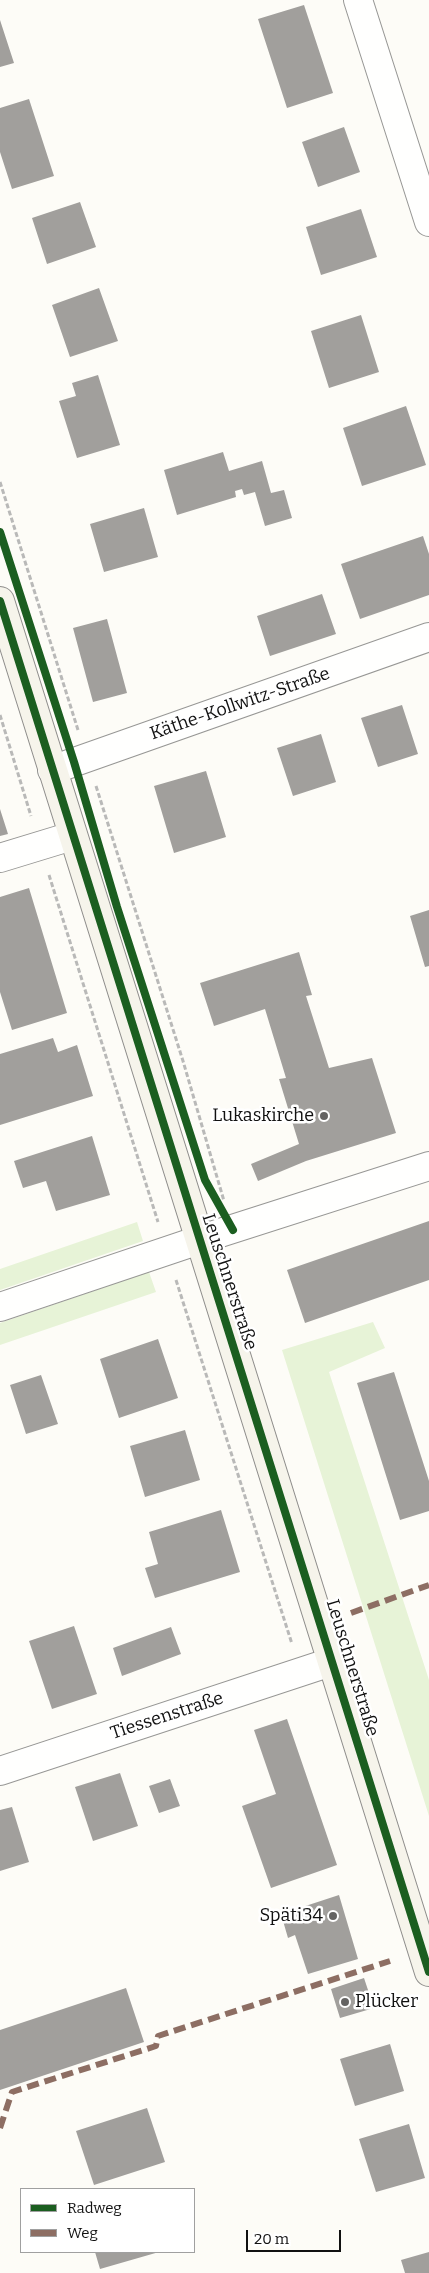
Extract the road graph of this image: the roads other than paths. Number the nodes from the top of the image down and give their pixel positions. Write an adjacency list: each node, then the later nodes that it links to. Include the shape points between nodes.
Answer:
1 (358, 0): 2 (street)
2 (429, 222)
3 (0, 601): 5 (main road, Leuschnerstraße)
4 (429, 638): 5 (street, Käthe-Kollwitz-Straße)
5 (52, 770): 6 (main road, Leuschnerstraße)
6 (72, 836): 7 (street); 9 (main road, Leuschnerstraße)
7 (0, 858)
8 (429, 1166): 9 (street)
9 (200, 1240): 10 (street); 11 (main road, Leuschnerstraße)
10 (0, 1308)
11 (334, 1661): 12 (street, Tiessenstraße); 13 (main road, Leuschnerstraße)
12 (0, 1771)
13 (429, 1972)

